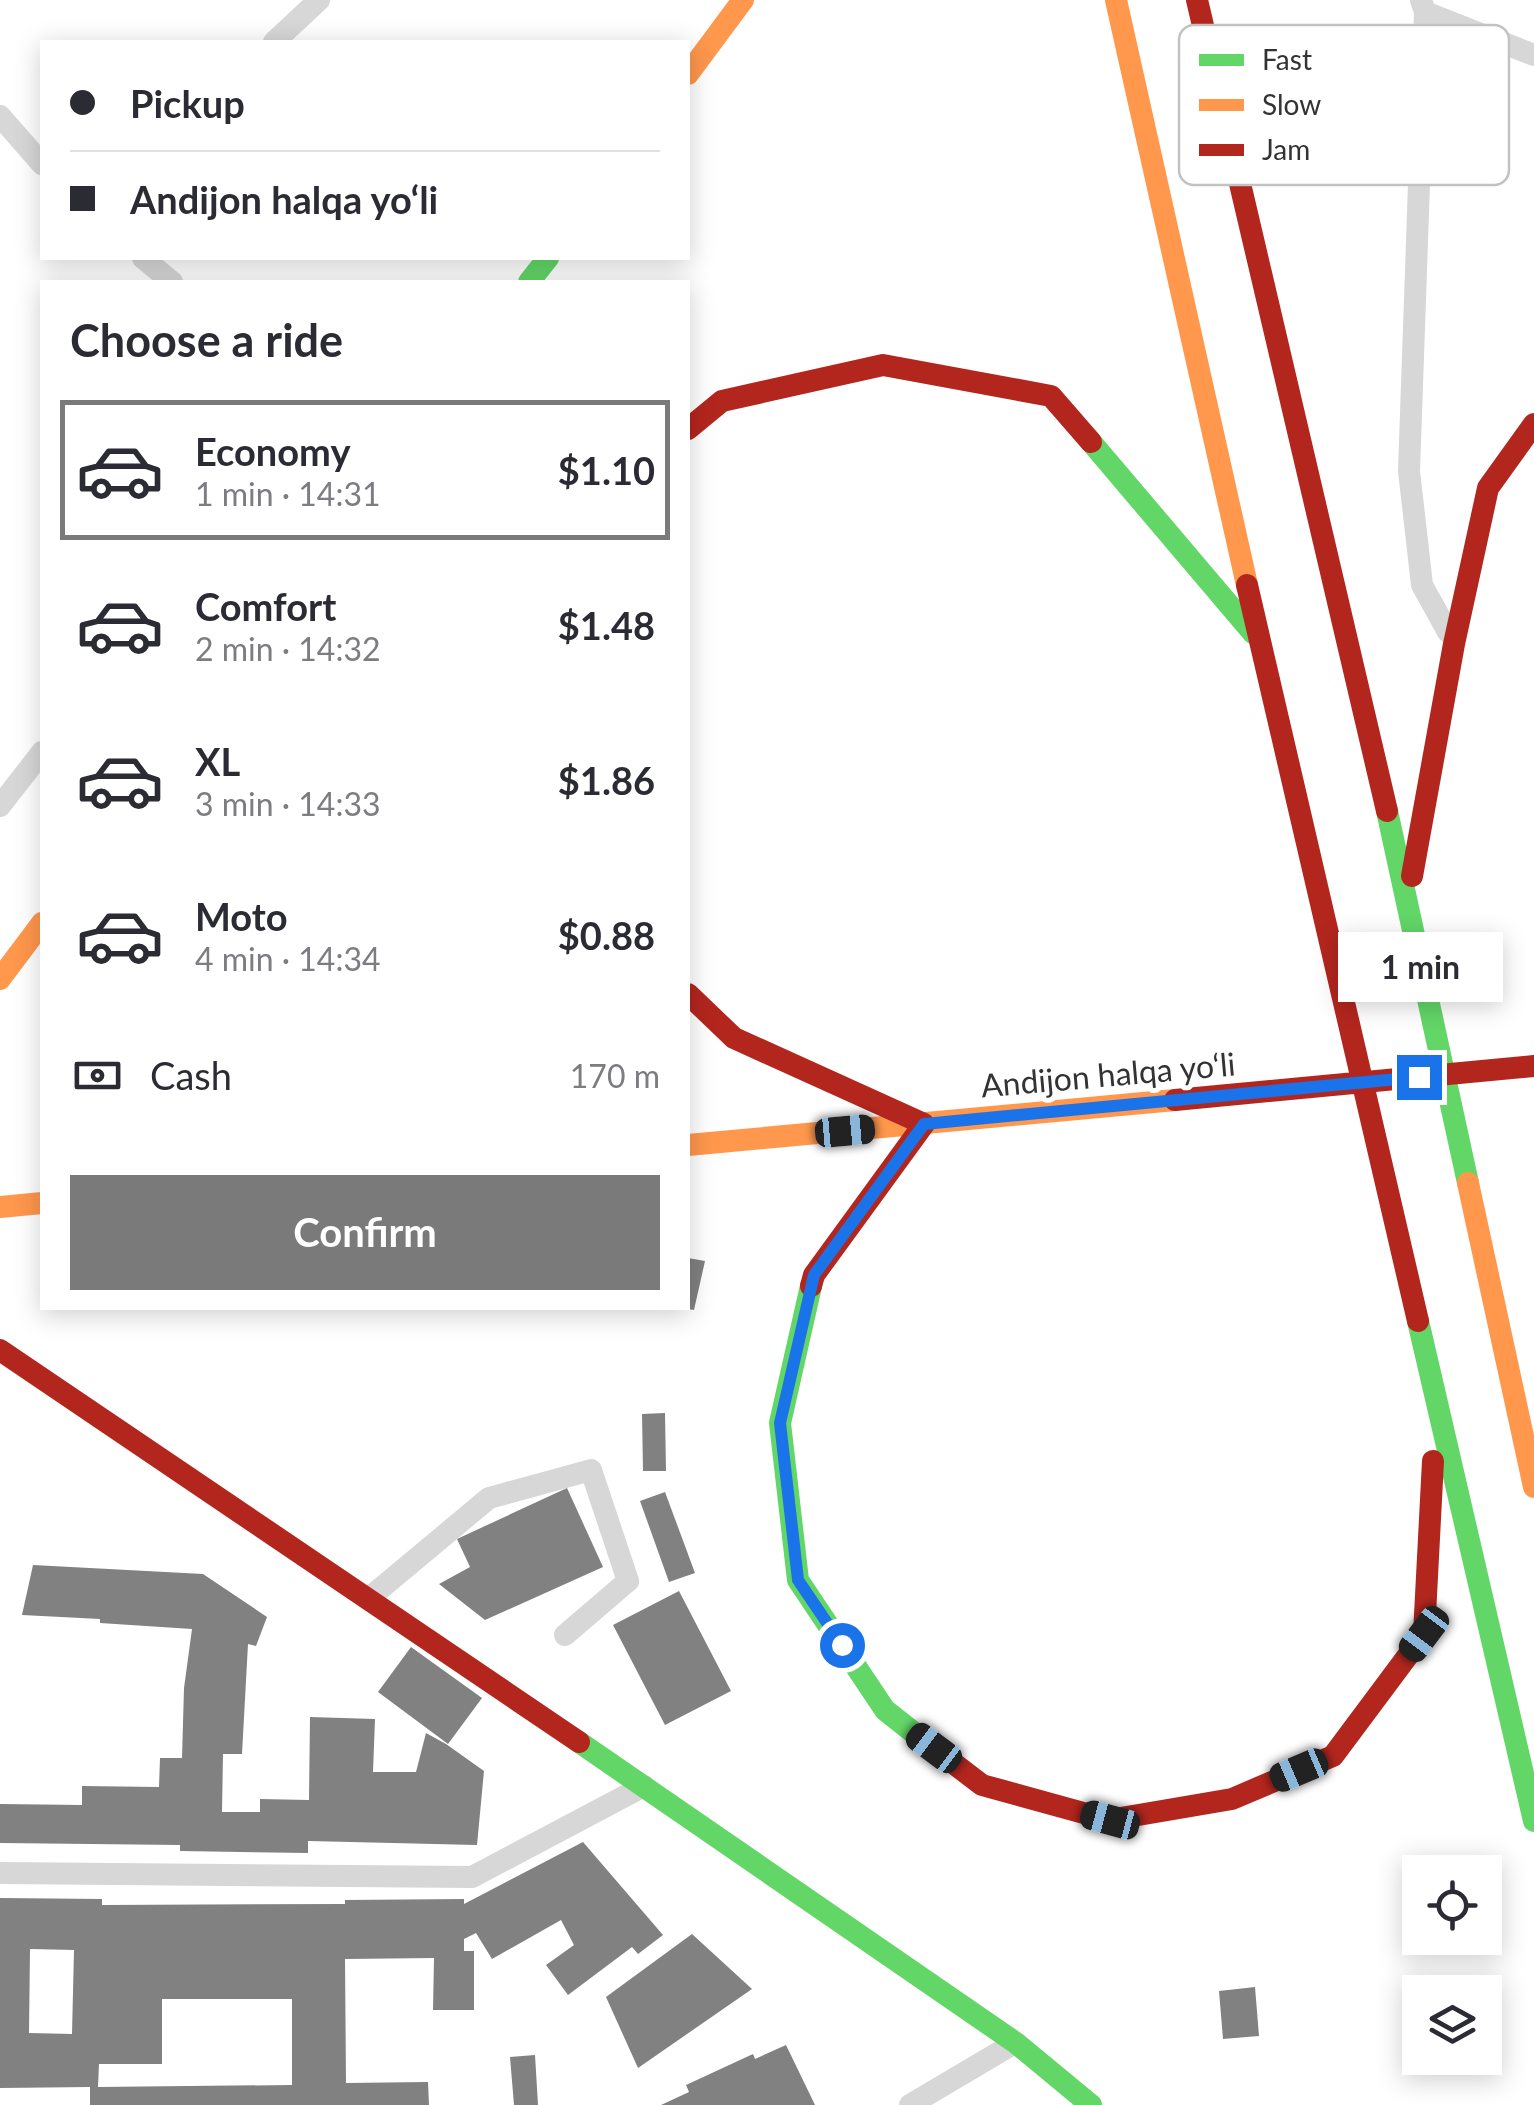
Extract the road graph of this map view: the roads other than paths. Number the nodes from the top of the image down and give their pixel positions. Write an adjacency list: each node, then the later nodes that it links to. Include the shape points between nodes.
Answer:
1 (319, 0): 8 (lane)
2 (743, 0): 11 (main road)
3 (1116, 0): 22 (main road)
4 (1196, 0): 6 (main road)
5 (1423, 6): 7 (lane)
6 (1202, 25)
7 (1466, 25)
8 (276, 40)
9 (1509, 44): 10 (lane)
10 (1534, 55)
11 (690, 71)
12 (0, 116): 13 (lane)
13 (40, 162)
14 (1240, 185): 26 (main road)
15 (1418, 185): 23 (lane, via 1409,472 1422,585)
16 (145, 260): 18 (lane)
17 (546, 260): 19 (main road)
18 (170, 280)
19 (531, 280)
20 (1534, 424): 23 (main road, via 1488,488)
21 (690, 426): 22 (main road, via 722,400 883,365 1052,396)
22 (1260, 641): 37 (main road)
23 (1454, 644): 26 (main road)
24 (40, 755): 25 (lane)
25 (0, 806)
26 (1408, 899): 36 (main road)
27 (40, 926): 28 (main road)
28 (0, 979)
29 (690, 996): 31 (main road, via 734,1038)
30 (1534, 1066): 31 (main road, Andijon halqa yo‘li)
31 (924, 1124): 32 (main road, Andijon halqa yo‘li); 37 (main road, via 814,1275 780,1423 798,1580 885,1710 982,1786 1110,1820 1232,1799 1333,1756 1424,1634)
32 (690, 1145)
33 (40, 1203): 34 (main road)
34 (0, 1207)
35 (0, 1350): 40 (main road)
36 (1509, 1380): 38 (main road); 39 (main road)
37 (1436, 1398): 43 (main road)
38 (1534, 1411)
39 (1534, 1487)
40 (368, 1599): 41 (lane, via 489,1498 591,1470 628,1582); 42 (main road)
41 (565, 1635)
42 (644, 1786): 44 (lane, via 472,1877); 45 (main road)
43 (1534, 1821)
44 (0, 1873)
45 (1016, 2043): 46 (lane); 47 (main road)
46 (910, 2105)
47 (1091, 2105)

